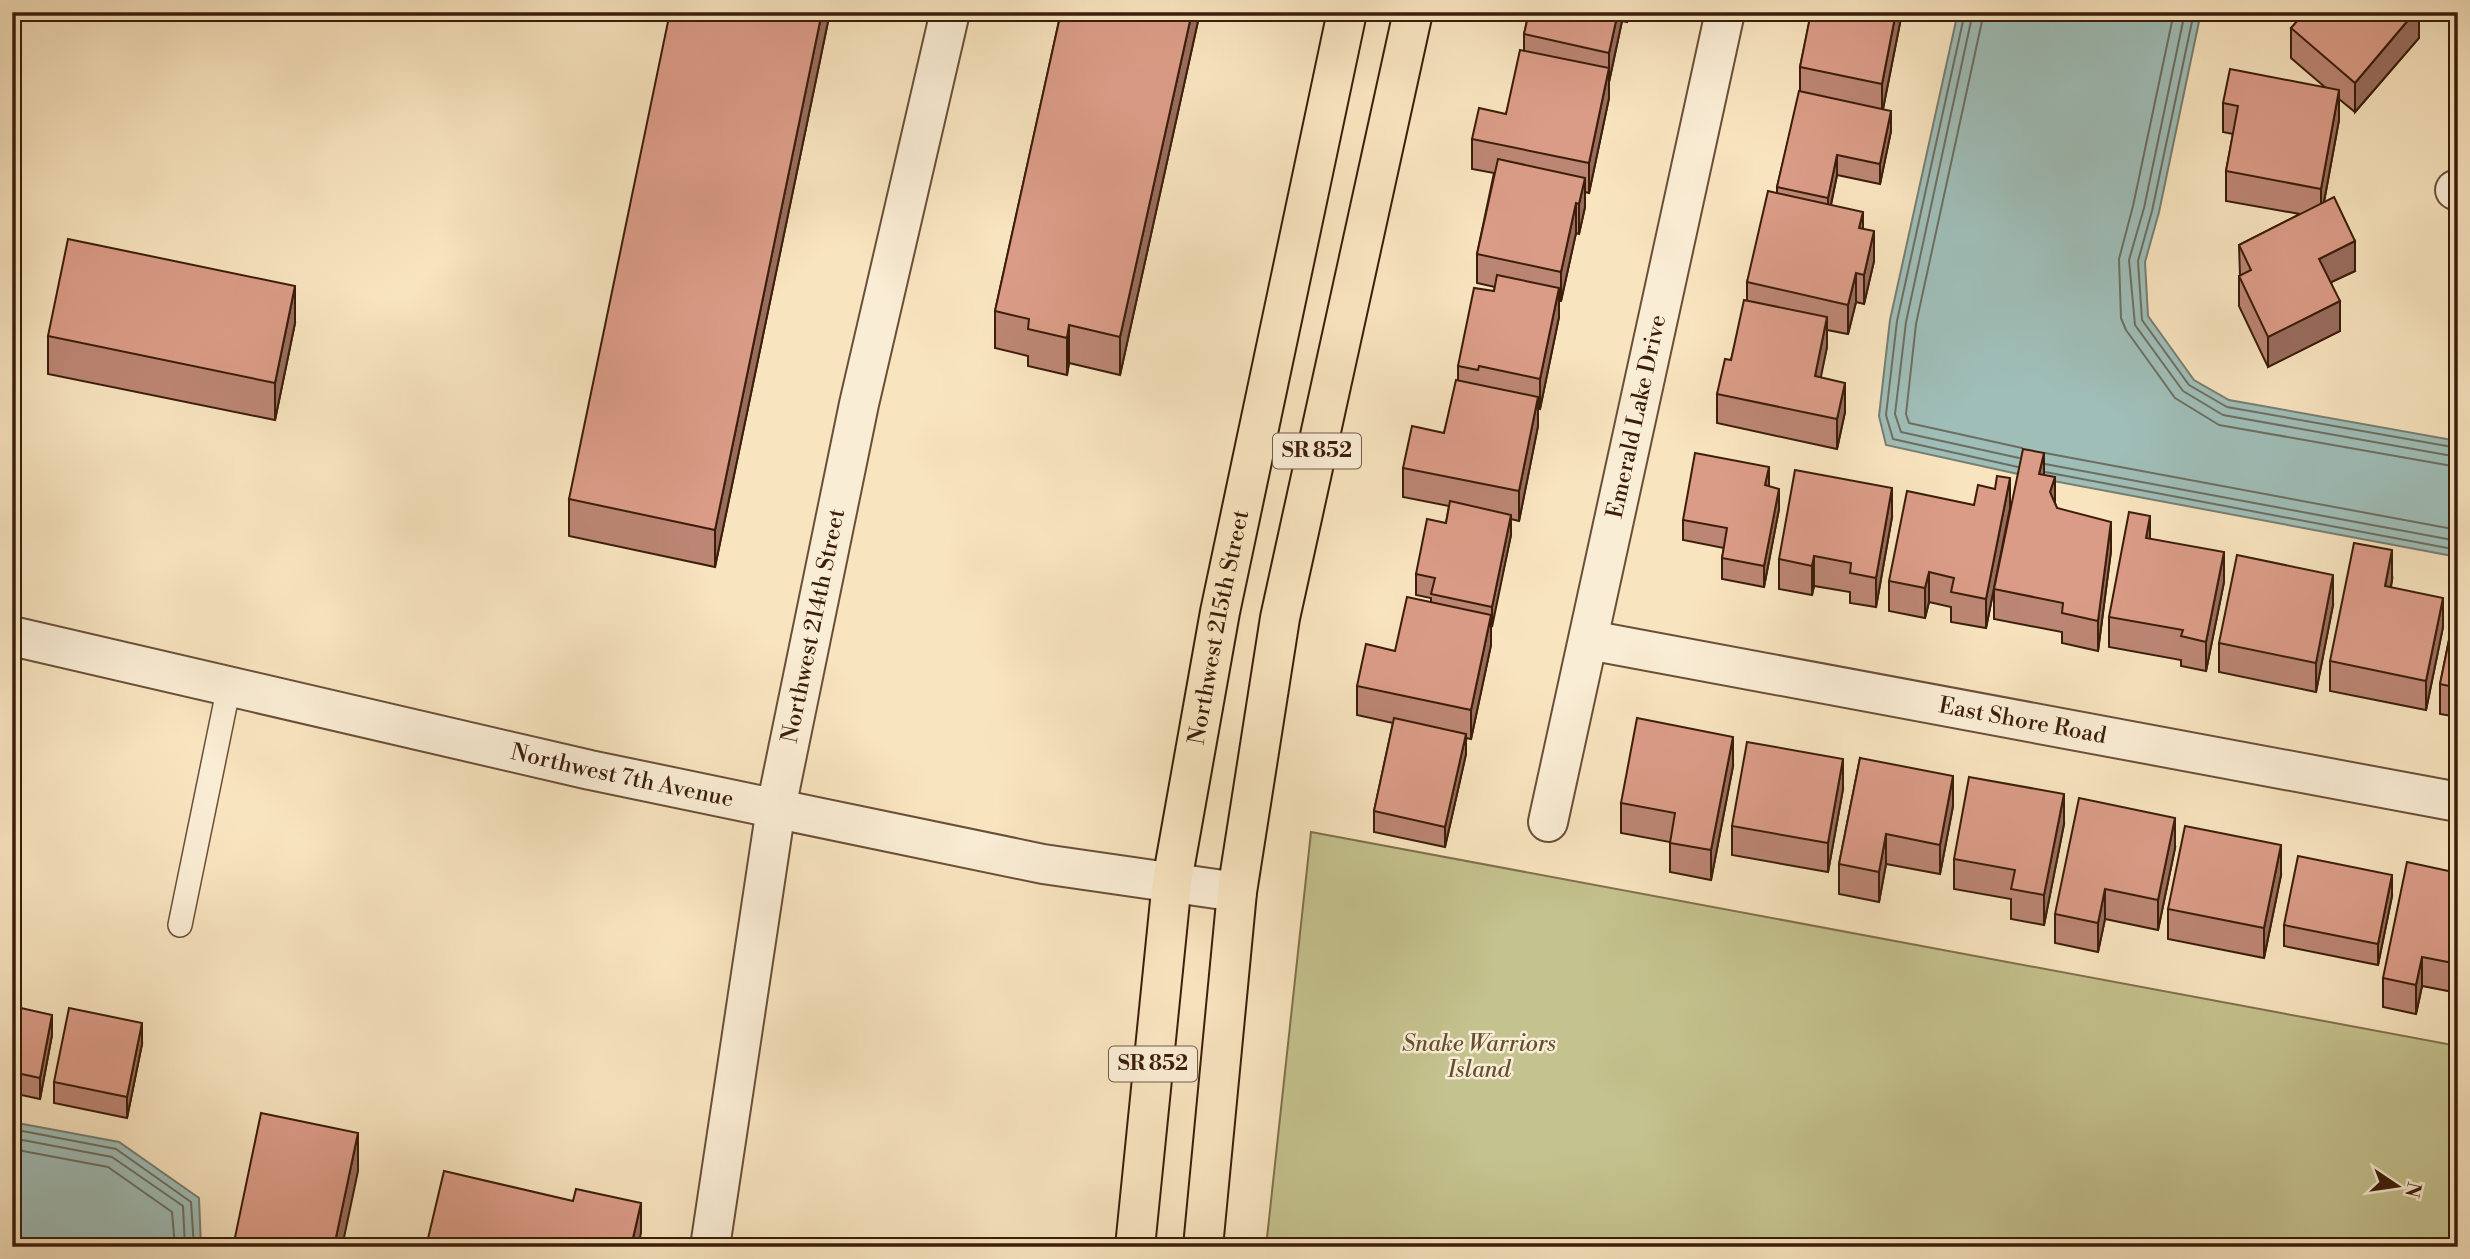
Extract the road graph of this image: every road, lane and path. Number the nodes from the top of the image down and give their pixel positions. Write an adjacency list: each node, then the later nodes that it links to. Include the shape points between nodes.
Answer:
1 (950, 12): 9 (street, Northwest 214th Street, via 859,404)
2 (1347, 12): 11 (main road, Northwest 215th Street / SR 852, via 1220,612)
3 (1413, 12): 12 (main road, SR 852, via 1280,618)
4 (1725, 12): 6 (street, Emerald Lake Drive)
5 (12, 636): 7 (street, Northwest 7th Avenue)
6 (1589, 640): 8 (street, East Shore Road); 10 (street, Emerald Lake Drive)
7 (229, 686): 9 (street, Northwest 7th Avenue); 13 (lane)
8 (2458, 802)
9 (776, 808): 11 (street, Northwest 7th Avenue, via 1043,864); 15 (street, Northwest 214th Street)
10 (1548, 822)
11 (1172, 881): 12 (street, Northwest 7th Avenue); 17 (main road, Northwest 215th Street / SR 852)
12 (1237, 892): 18 (main road, SR 852)
13 (180, 925)
14 (818, 1243): 16 (path)
15 (710, 1247)
16 (837, 1247)
17 (1135, 1247)
18 (1203, 1247)

